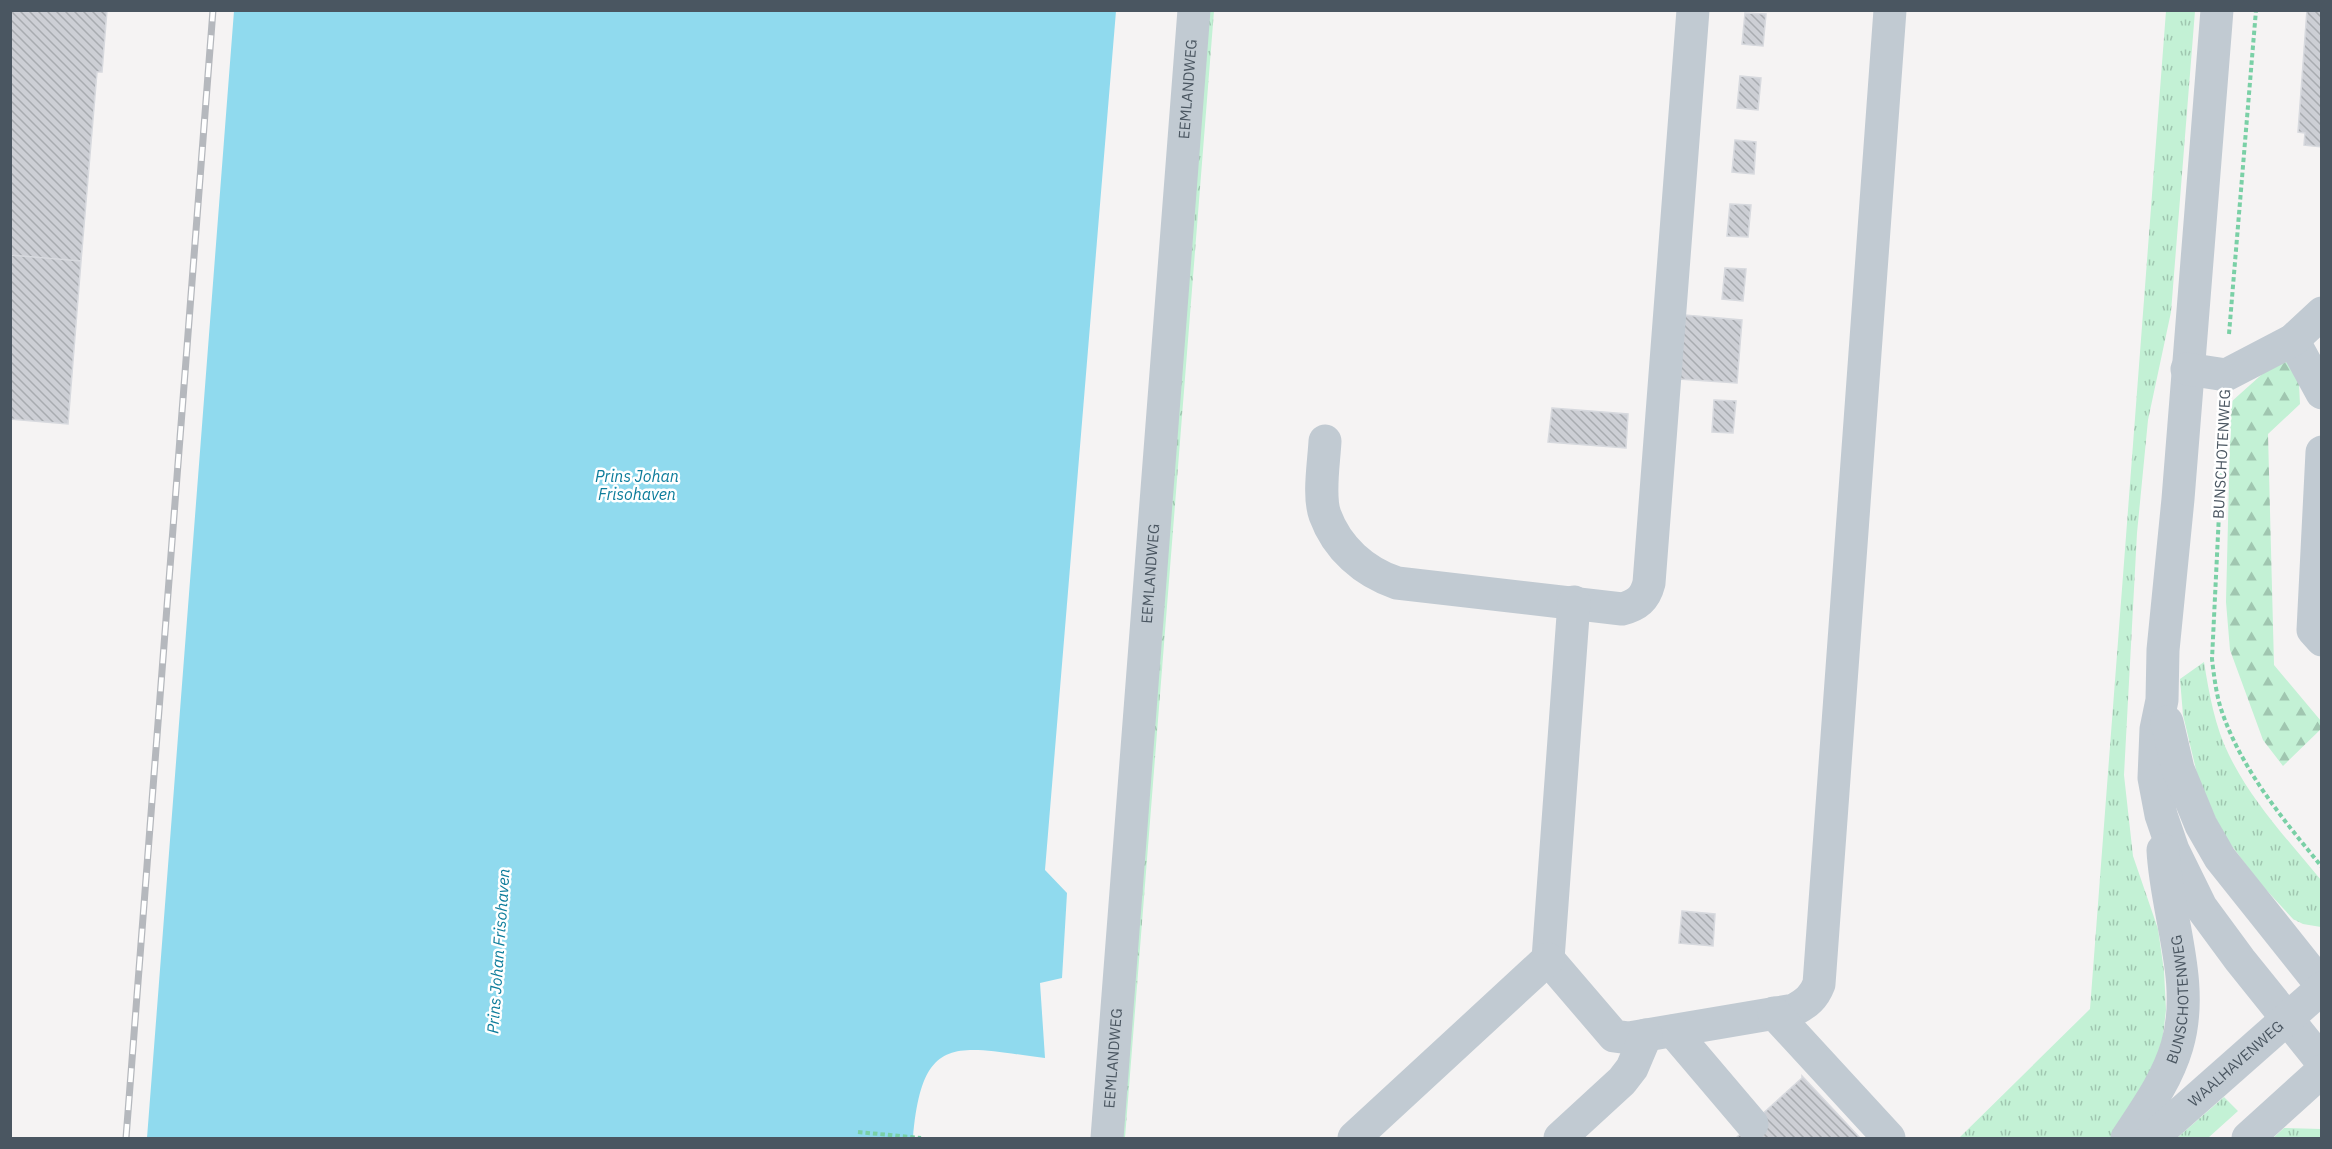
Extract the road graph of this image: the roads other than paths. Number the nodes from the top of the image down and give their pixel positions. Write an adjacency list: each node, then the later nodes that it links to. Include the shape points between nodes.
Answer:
1 (1194, 10): 23 (street, EEMLANDWEG)
2 (1693, 10): 11 (street, via 1649,583 1646,595 1635,605 1622,609)
3 (1890, 10): 17 (street, via 1818,984 1815,995 1805,1004)
4 (2217, 10): 7 (street, BUNSCHOTENWEG)
5 (2322, 313): 6 (street)
6 (2293, 340): 7 (street, via 2226,375); 8 (street)
7 (2187, 369): 13 (street, BUNSCHOTENWEG)
8 (2322, 393)
9 (1325, 441): 11 (street, via 1324,514 1340,544 1378,577 1397,583)
10 (2322, 452): 12 (street, via 2313,630)
11 (1574, 602): 15 (street)
12 (2322, 640)
13 (2162, 700): 14 (street, BUNSCHOTENWEG, via 2154,768); 16 (street, BUNSCHOTENWEG, via 2178,769 2201,825 2220,858)
14 (2161, 815): 18 (street, BUNSCHOTENWEG, via 2179,865 2201,907); 27 (street, BUNSCHOTENWEG, via 2166,887 2181,974 2181,1022 2170,1065)
15 (1548, 959): 19 (street, via 1614,1036); 24 (street)
16 (2322, 987): 18 (street, WAALHAVENWEG)
17 (1774, 1013): 19 (street); 26 (street)
18 (2286, 1019): 20 (street, BUNSCHOTENWEG); 28 (street, WAALHAVENWEG)
19 (1660, 1033): 22 (street); 25 (street, via 1622,1081)
20 (2322, 1062)
21 (2322, 1071): 29 (street)
22 (1752, 1124)
23 (1107, 1138)
24 (1354, 1138)
25 (1560, 1138)
26 (1889, 1138)
27 (2127, 1138)
28 (2152, 1138)
29 (2248, 1138)

